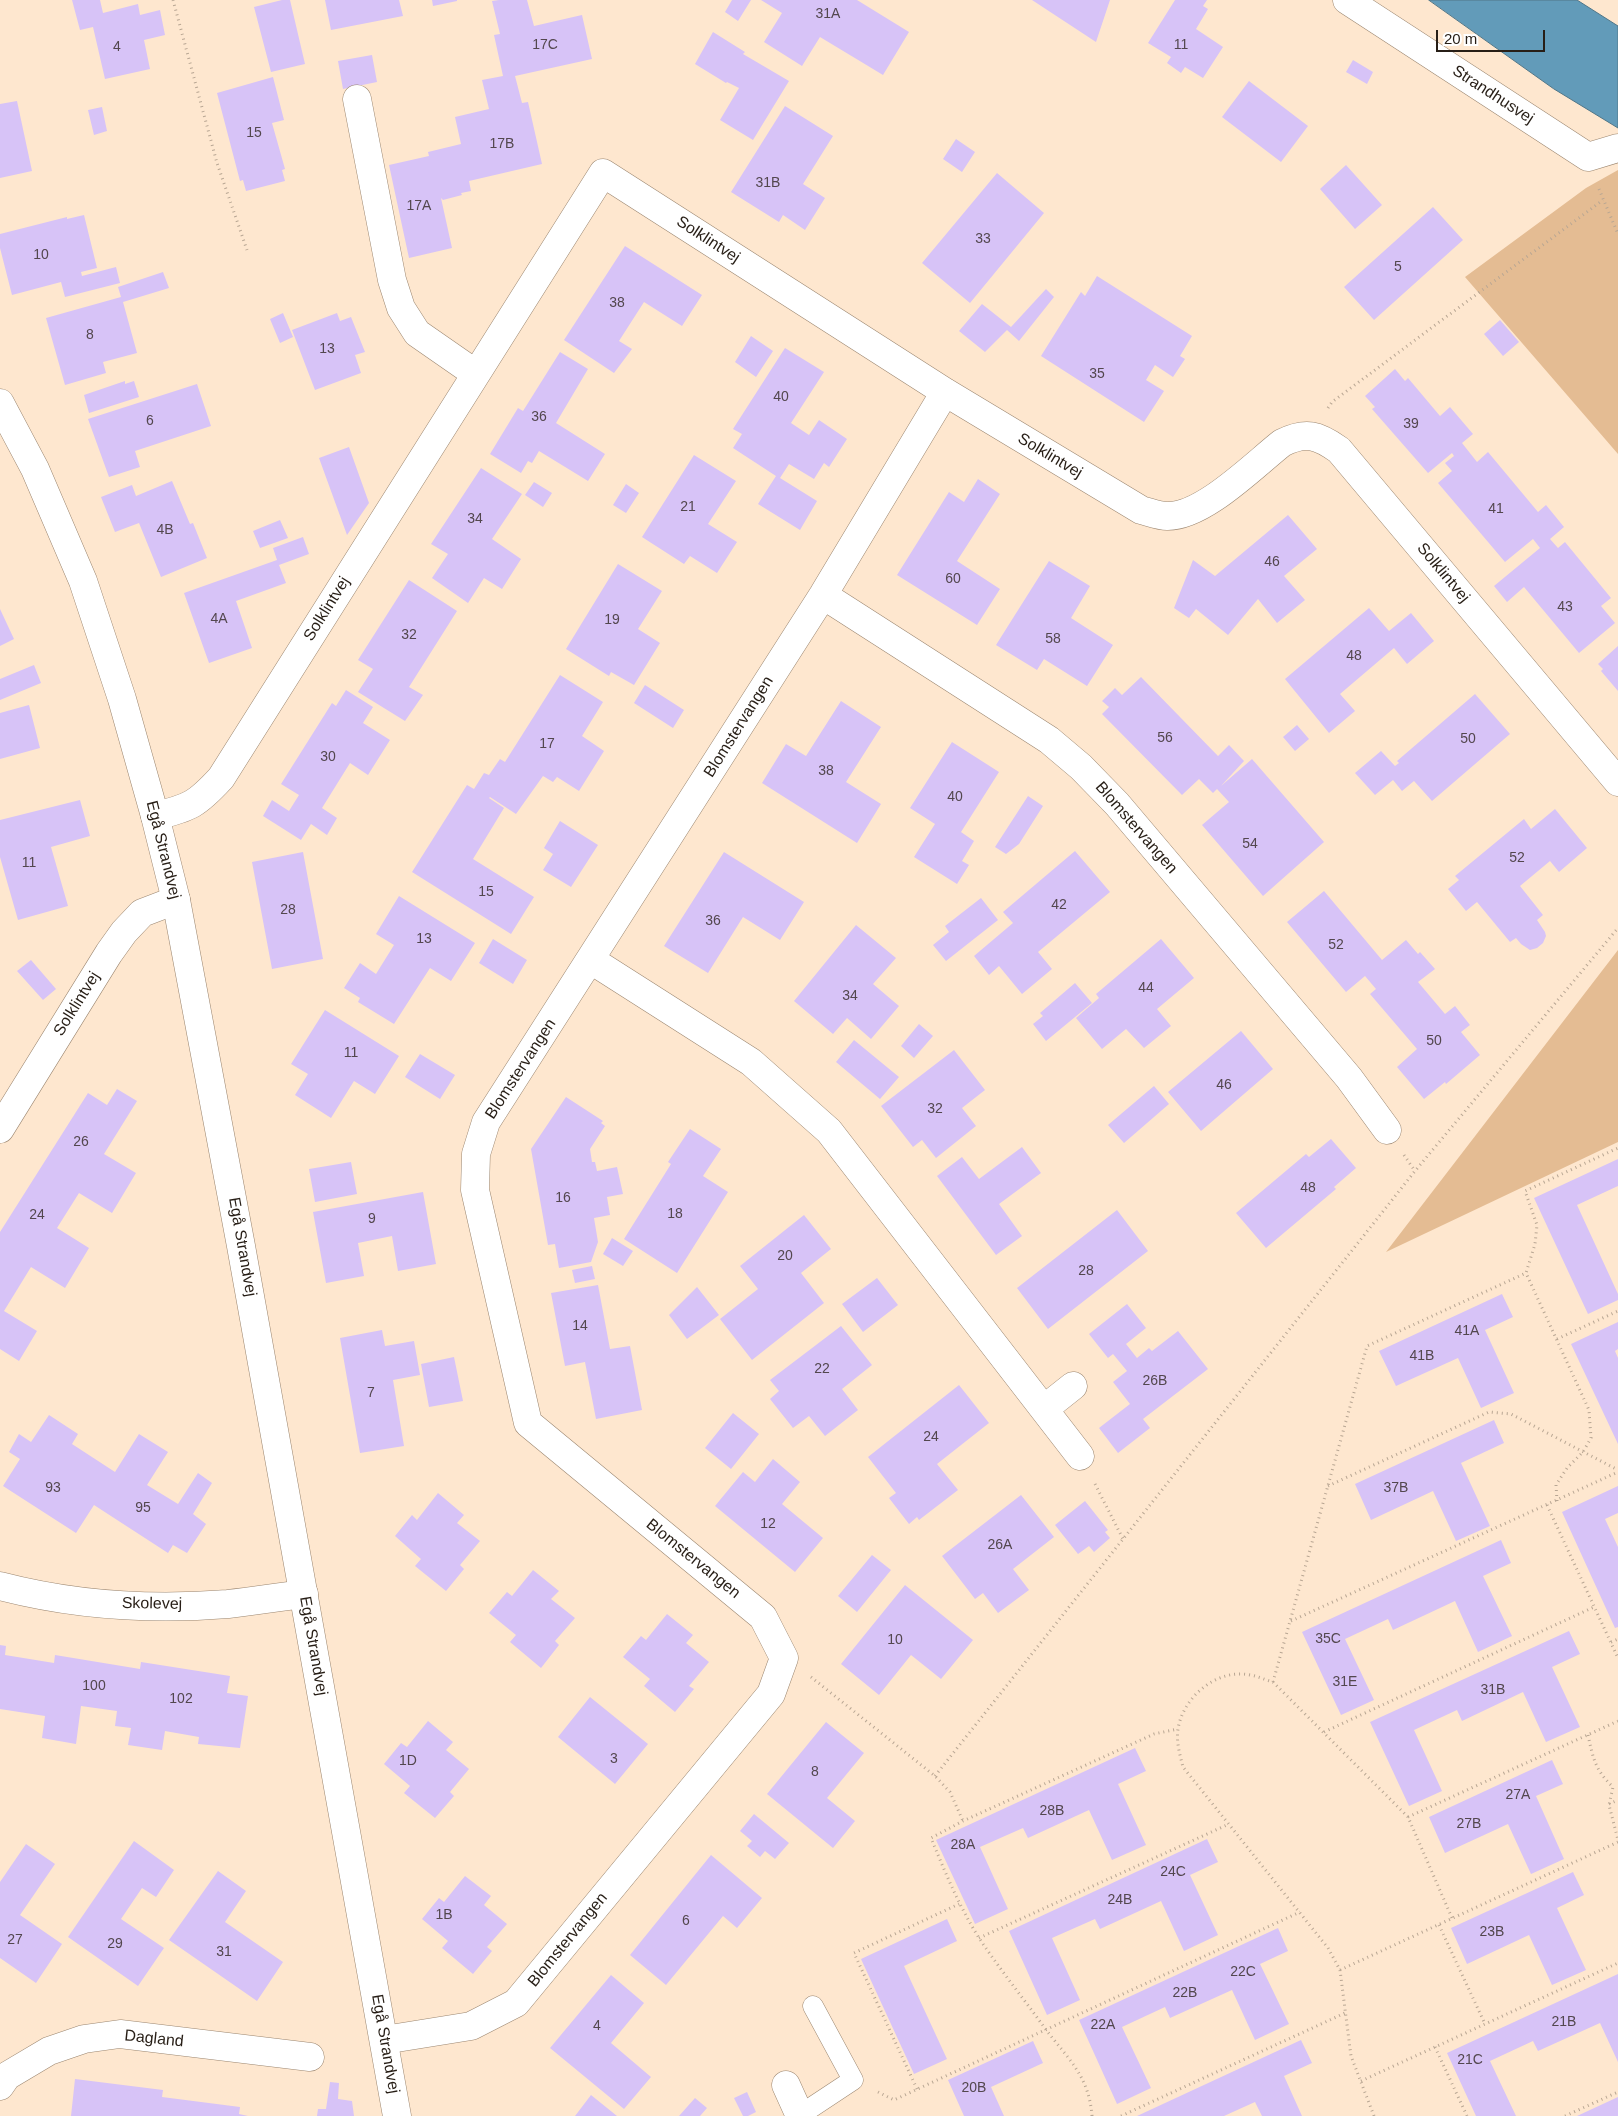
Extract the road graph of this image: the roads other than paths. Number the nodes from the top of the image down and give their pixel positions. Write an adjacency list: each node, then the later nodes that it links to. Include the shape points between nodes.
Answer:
1 (1347, 0): 3 (street, Strandhusvej, via 1588,157)
2 (357, 100): 4 (street, via 392,280 401,308 417,333)
3 (1618, 148)
4 (476, 374): 5 (street, Solklintvej, via 603,173); 9 (street, Solklintvej, via 221,778 202,798 181,810)
5 (945, 392): 7 (street, Blomstervangen); 8 (street, Solklintvej, via 1141,510 1167,516 1189,513 1204,504 1295,436 1310,435 1325,440 1339,450)
6 (0, 403): 9 (street, Egå Strandvej, via 35,469 82,581 122,699)
7 (823, 595): 11 (street, Blomstervangen); 13 (street, Blomstervangen, via 1049,740 1081,767 1124,812 1349,1078)
8 (1618, 782)
9 (155, 816): 10 (street, Egå Strandvej)
10 (176, 900): 12 (street, Solklintvej, via 142,914 124,932); 18 (street, Egå Strandvej)
11 (591, 960): 15 (street, via 751,1062 830,1131); 20 (street, Blomstervangen, via 486,1122 476,1154 476,1190 528,1423 763,1616 784,1658 772,1694 516,2003 472,2026)
12 (0, 1129)
13 (1387, 1130)
14 (1073, 1386): 15 (street)
15 (1044, 1409): 16 (street)
16 (1080, 1456)
17 (0, 1586): 18 (street, Skolevej, via 99,1603 160,1605 228,1604)
18 (304, 1594): 20 (street, Egå Strandvej)
19 (813, 2006): 24 (lane, via 852,2080)
20 (384, 2040): 25 (street, Egå Strandvej)
21 (310, 2057): 22 (street, Dagland, via 120,2034 84,2039 49,2050)
22 (2, 2078)
23 (786, 2085): 24 (street)
24 (800, 2115)
25 (397, 2116)

